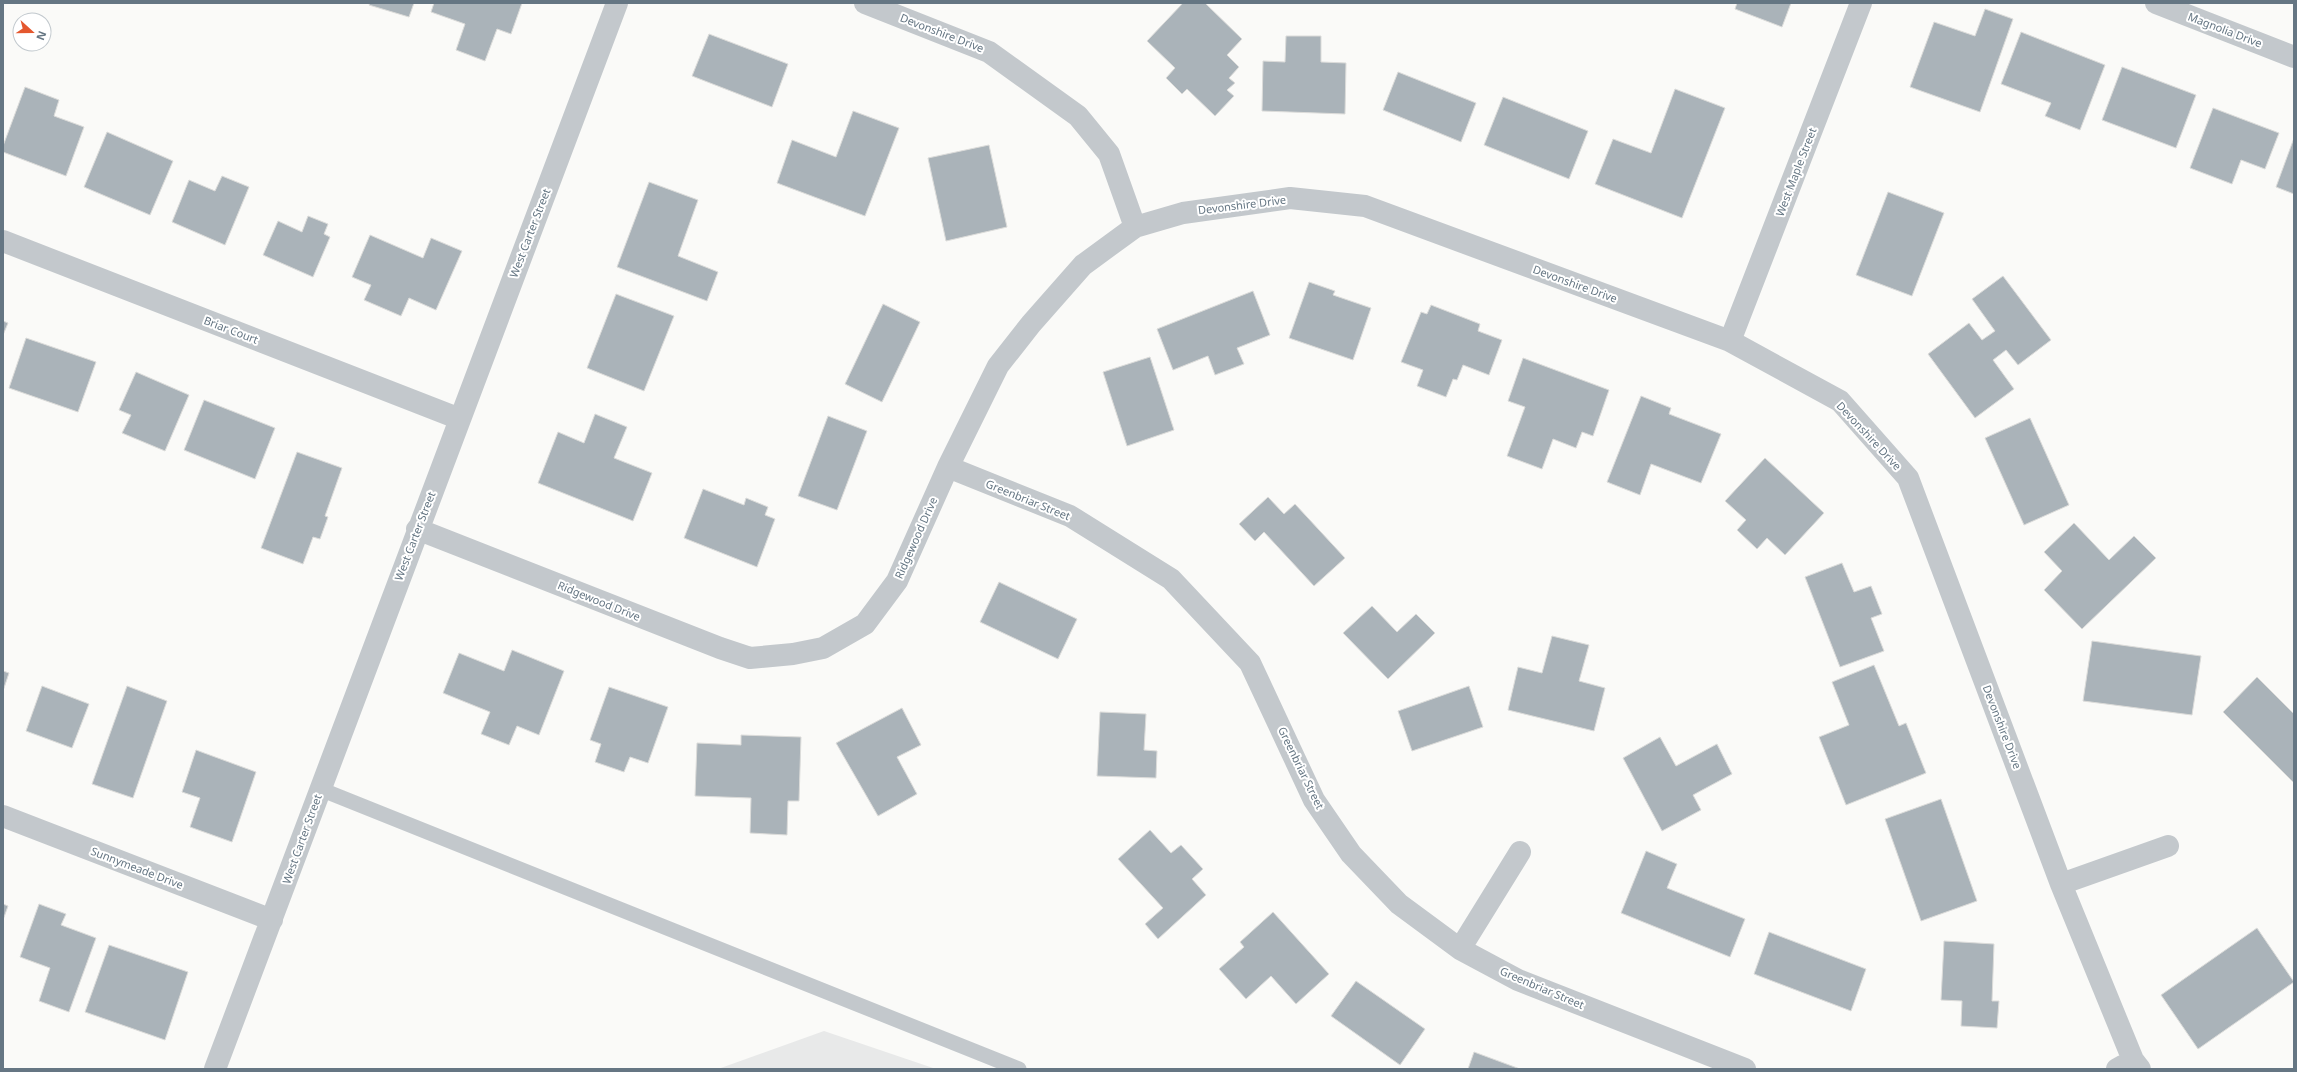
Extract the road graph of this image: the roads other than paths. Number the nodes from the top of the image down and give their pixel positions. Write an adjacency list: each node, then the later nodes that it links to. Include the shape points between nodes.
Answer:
1 (617, 3): 9 (street, West Carter Street)
2 (865, 3): 6 (street, Devonshire Drive, via 989,52 1078,116 1109,154)
3 (1862, 3): 8 (street, West Maple Street)
4 (2156, 3): 5 (street, Magnolia Drive)
5 (2294, 57)
6 (1135, 227): 8 (street, Devonshire Drive, via 1183,213 1290,198 1365,206); 10 (street, Ridgewood Drive, via 1083,266 1030,324 998,366)
7 (3, 241): 9 (street, Briar Court)
8 (1730, 342): 16 (street, Devonshire Drive, via 1840,402 1908,478)
9 (460, 420): 11 (street, West Carter Street)
10 (948, 467): 11 (street, Ridgewood Drive, via 897,582 865,624 823,648 793,654 750,658); 18 (street, Greenbriar Street, via 1070,516 1171,579 1250,663 1314,800 1351,854 1399,904)
11 (417, 529): 12 (street, West Carter Street)
12 (320, 789): 17 (street, West Carter Street); 21 (lane)
13 (3, 816): 17 (street, Sunnymeade Drive)
14 (2168, 846): 16 (street)
15 (1520, 852): 18 (street)
16 (2061, 884): 19 (street, Devonshire Drive)
17 (272, 920): 20 (street, West Carter Street)
18 (1460, 949): 22 (street, Greenbriar Street, via 1518,980)
19 (2130, 1066)
20 (214, 1069)
21 (1019, 1069)
22 (1745, 1069)

